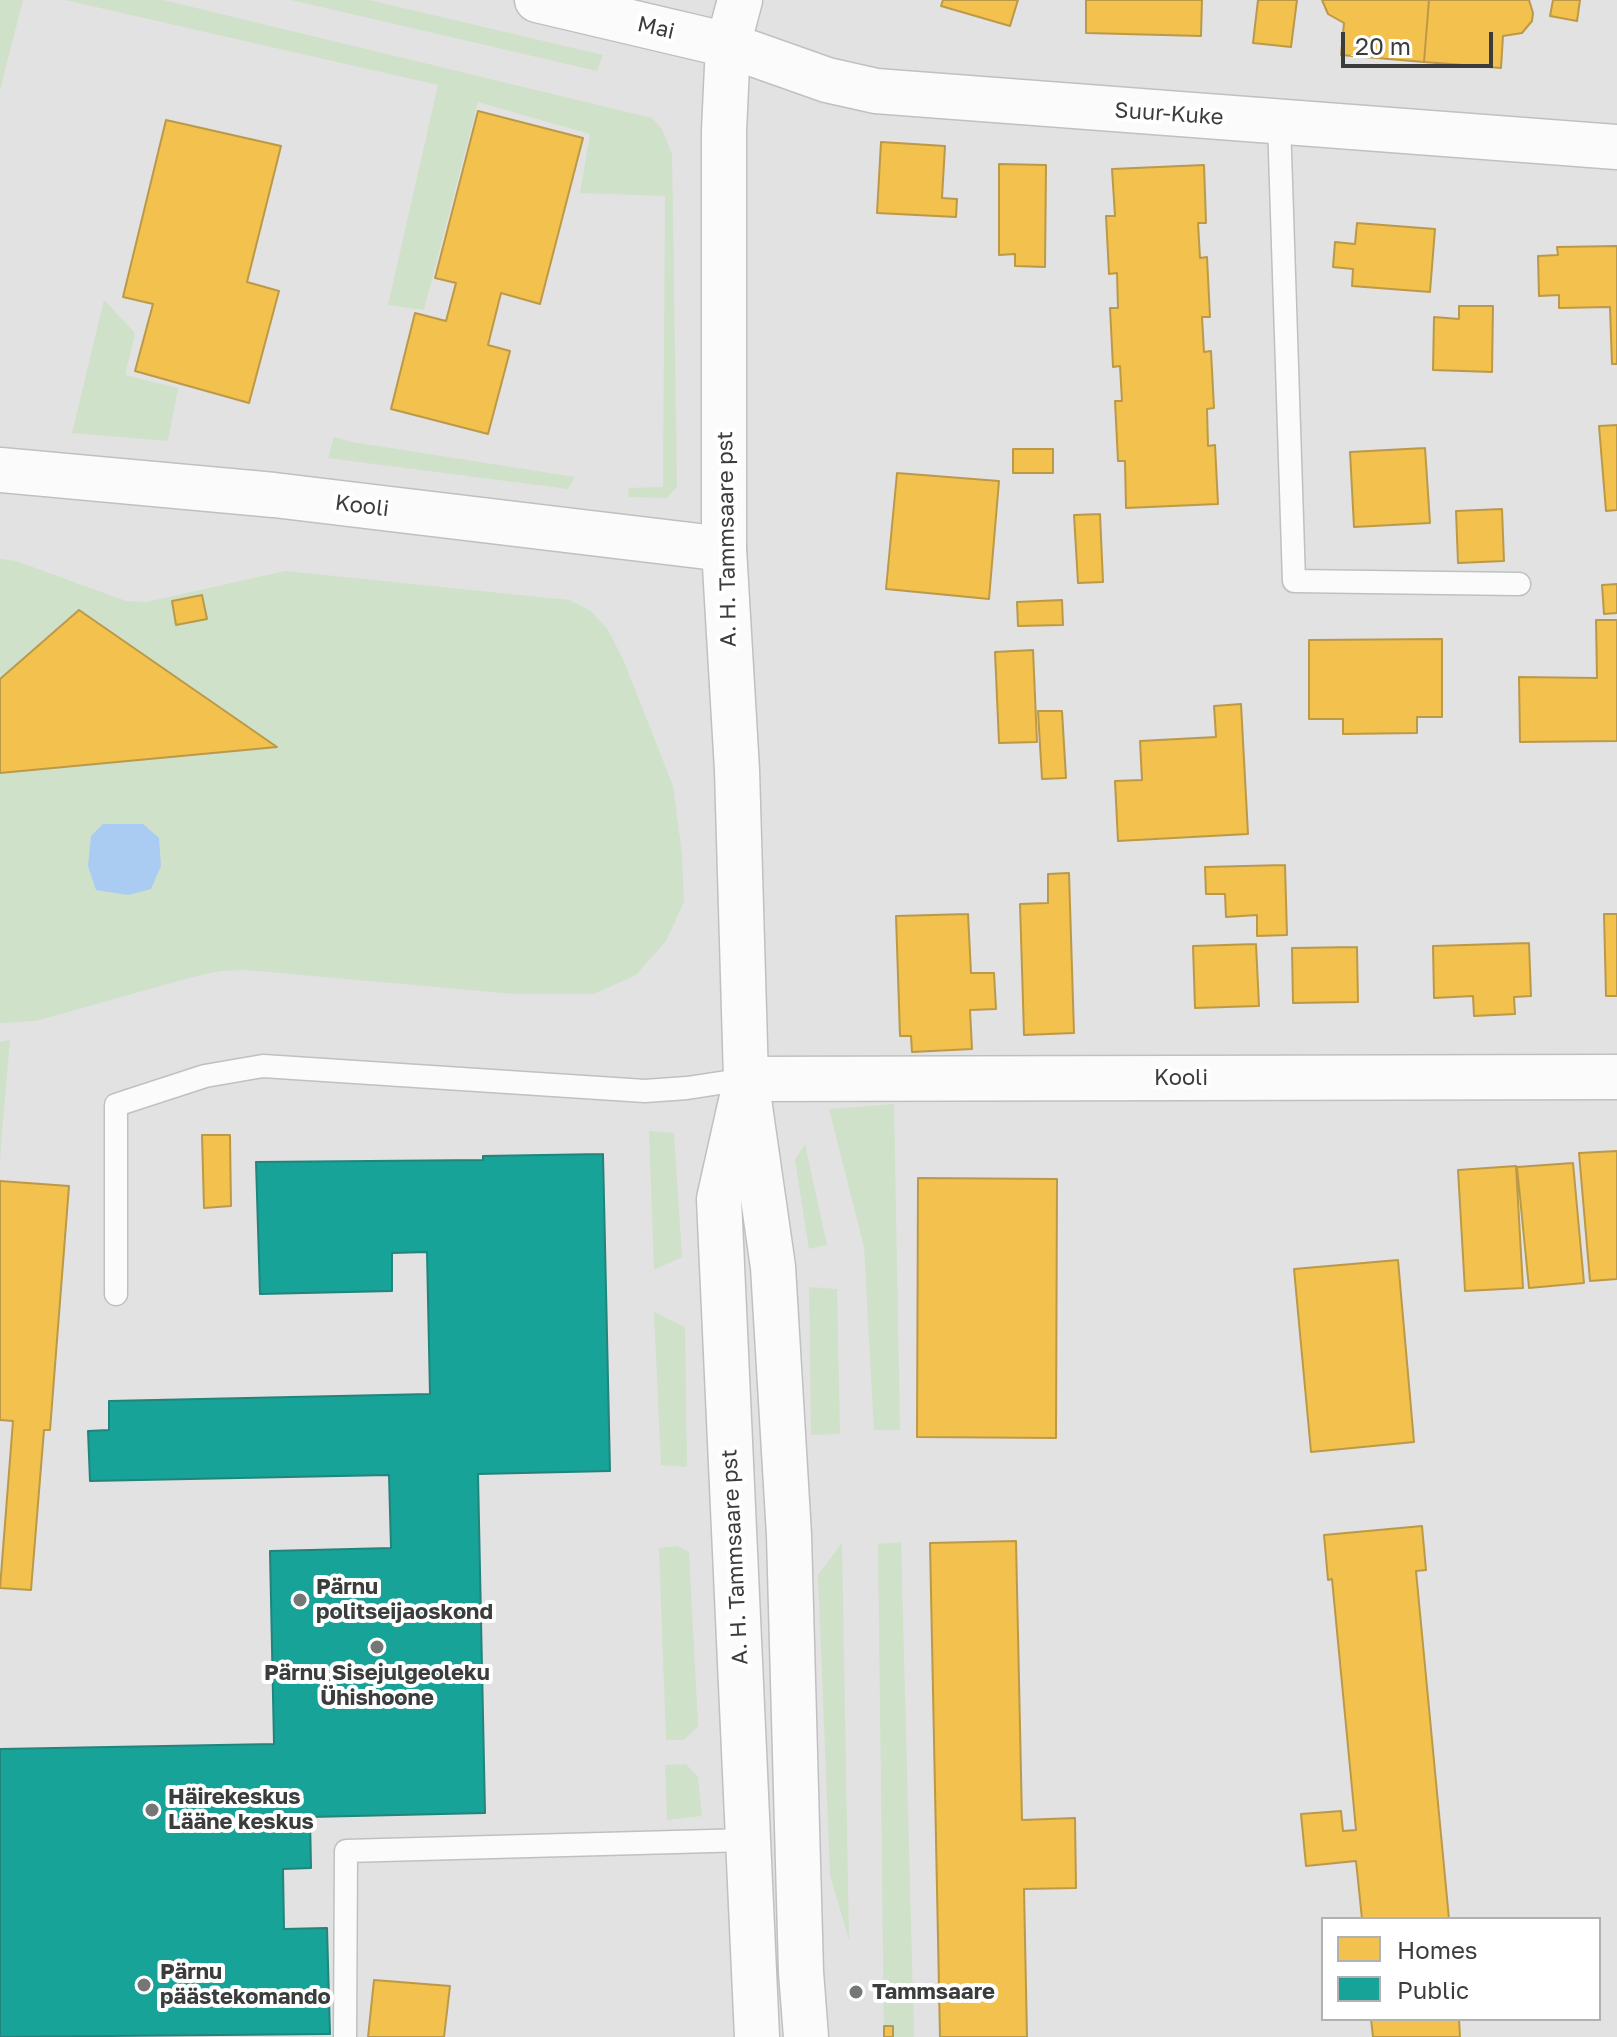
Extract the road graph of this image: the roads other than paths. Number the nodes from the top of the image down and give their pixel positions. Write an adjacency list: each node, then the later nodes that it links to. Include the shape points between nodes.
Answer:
1 (537, 0): 3 (street, Mai)
2 (740, 0): 3 (street, A. H. Tammsaare pst)
3 (728, 45): 4 (street, Suur-Kuke, via 827,80 876,91); 7 (street, A. H. Tammsaare pst)
4 (1279, 122): 5 (street, Suur-Kuke); 8 (lane, via 1294,581)
5 (1617, 147)
6 (0, 470): 7 (street, Kooli, via 274,495)
7 (724, 549): 10 (street, A. H. Tammsaare pst)
8 (1519, 584)
9 (1617, 1077): 10 (street, Kooli)
10 (746, 1079): 11 (lane, via 645,1091 263,1066 205,1076 116,1105); 12 (street, A. H. Tammsaare pst, via 719,1199); 15 (street, A. H. Tammsaare pst, via 773,1267 789,1535)
11 (116, 1294)
12 (748, 1840): 13 (lane, via 346,1851); 14 (street, A. H. Tammsaare pst)
13 (345, 2037)
14 (757, 2037)
15 (806, 2037)

